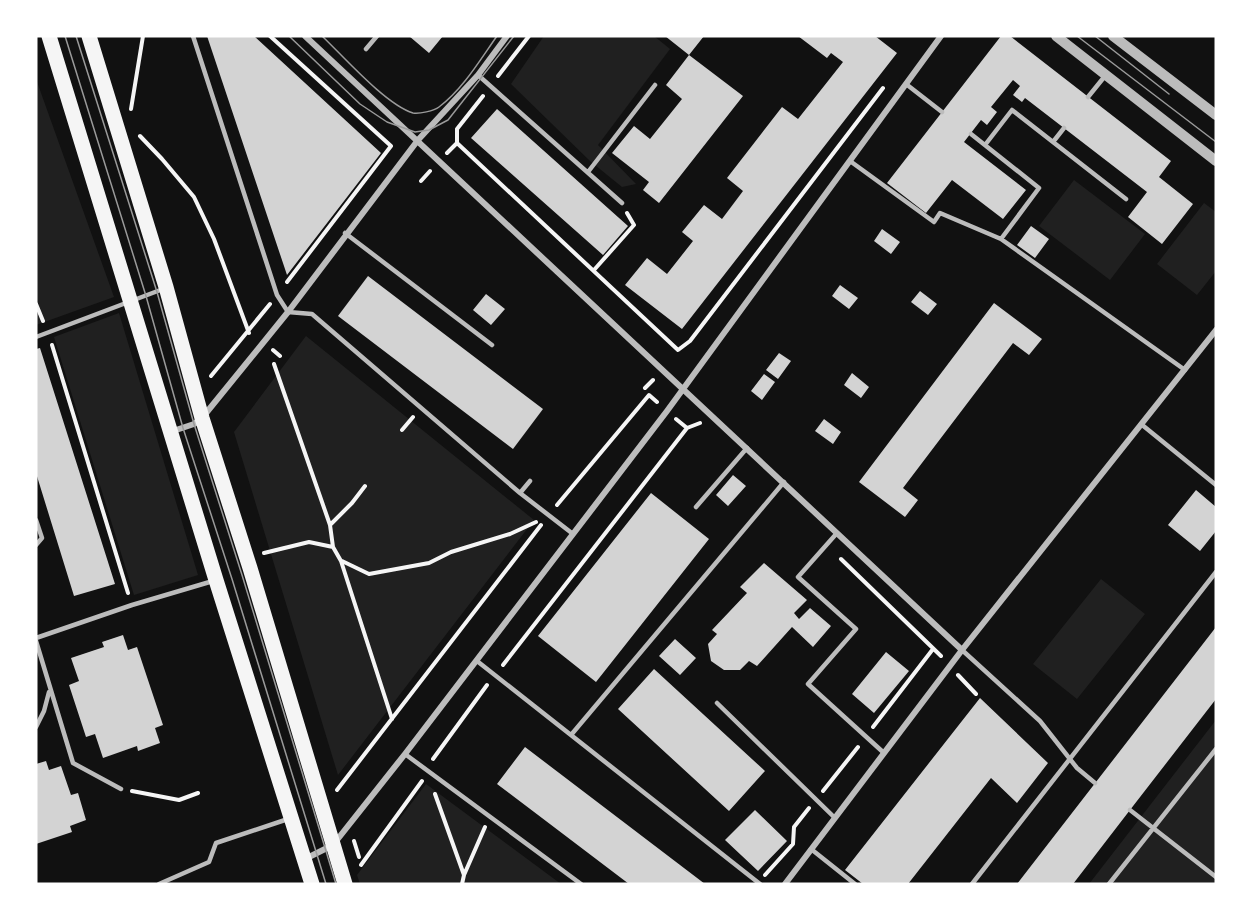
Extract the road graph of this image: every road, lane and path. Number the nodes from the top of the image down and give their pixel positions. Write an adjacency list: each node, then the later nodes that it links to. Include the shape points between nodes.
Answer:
1 (49, 36): 40 (main road)
2 (89, 36): 38 (main road)
3 (143, 36): 22 (path)
4 (193, 36): 39 (lane)
5 (270, 36): 39 (path, via 391,146)
6 (305, 36): 27 (street)
7 (377, 36): 13 (lane)
8 (507, 36): 14 (street)
9 (529, 36): 18 (path)
10 (941, 36): 17 (street)
11 (1056, 36): 15 (street)
12 (1113, 36): 23 (street)
13 (366, 49)
14 (478, 75): 18 (lane); 27 (street)
15 (1106, 75): 20 (lane); 31 (street)
16 (886, 84): 37 (path, via 690,341 678,350)
17 (906, 84): 21 (lane); 30 (street)
18 (491, 85): 32 (lane); 37 (path, via 457,129 457,143)
19 (655, 85): 32 (lane)
20 (1088, 97)
21 (942, 112)
22 (130, 115)
23 (1216, 115)
24 (1064, 128): 28 (lane)
25 (135, 130): 45 (path, via 194,198 214,239)
26 (971, 134): 29 (lane)
27 (418, 140): 35 (street); 53 (street)
28 (1053, 142): 29 (lane, via 1012,110); 33 (lane)
29 (985, 145): 36 (lane, via 1039,188)
30 (850, 161): 36 (lane, via 934,222 940,213); 53 (street)
31 (1216, 161)
32 (588, 172): 34 (lane)
33 (1126, 199)
34 (622, 203): 37 (path, via 634,225)
35 (345, 233): 42 (street); 48 (lane)
36 (1001, 239): 51 (lane)
37 (594, 270)
38 (166, 287): 40 (lane); 55 (main road)
39 (277, 295): 42 (lane); 45 (path)
40 (130, 302): 44 (lane); 59 (main road)
41 (36, 304): 44 (path)
42 (288, 312): 47 (street); 65 (lane, via 312,314)
43 (1216, 330): 51 (street)
44 (48, 332): 46 (lane); 79 (path)
45 (248, 332): 47 (path); 52 (path)
46 (36, 336)
47 (262, 342): 49 (path); 55 (street)
48 (492, 345)
49 (280, 356)
50 (274, 364): 69 (path)
51 (1185, 370): 56 (street)
52 (211, 376)
53 (684, 389): 54 (street); 60 (street)
54 (668, 411): 57 (path); 67 (path, via 649,395); 71 (street)
55 (202, 418): 59 (street); 109 (main road)
56 (1141, 424): 63 (lane); 82 (street)
57 (687, 428): 58 (path, via 699,424); 85 (path)
58 (706, 431)
59 (170, 432): 78 (main road)
60 (747, 448): 62 (street); 66 (lane)
61 (530, 481): 65 (lane)
62 (784, 482): 70 (street); 91 (lane)
63 (1216, 485)
64 (365, 486): 69 (path)
65 (520, 493): 67 (lane)
66 (696, 507)
67 (548, 516): 71 (lane); 76 (path, via 429,563 369,574); 89 (path)
68 (36, 520): 72 (lane, via 42,538)
69 (330, 525): 74 (path)
70 (837, 533): 73 (lane); 82 (street)
71 (573, 534): 83 (street)
72 (36, 545)
73 (826, 545): 81 (path); 92 (lane, via 798,577 856,629 808,684)
74 (333, 547): 75 (path, via 309,542); 76 (path)
75 (262, 553)
76 (341, 561): 89 (path)
77 (1216, 573): 96 (lane)
78 (216, 580): 79 (lane); 106 (main road)
79 (132, 605): 80 (lane)
80 (36, 639): 86 (lane)
81 (933, 649): 84 (path); 92 (path)
82 (962, 650): 84 (street); 96 (lane, via 1040,721)
83 (477, 661): 85 (lane); 95 (street)
84 (950, 666): 87 (path); 94 (street)
85 (495, 675): 91 (lane); 97 (path)
86 (50, 689): 90 (lane); 100 (lane, via 74,763)
87 (976, 694)
88 (717, 703): 103 (lane)
89 (392, 720): 101 (path)
90 (36, 727)
91 (571, 735): 115 (lane)
92 (866, 736): 94 (lane); 103 (path)
93 (1216, 749): 108 (lane)
94 (884, 753): 107 (street)
95 (405, 754): 97 (lane); 109 (street)
96 (1071, 759): 99 (lane); 123 (lane)
97 (426, 768): 98 (path); 105 (lane)
98 (426, 776): 112 (path); 113 (path)
99 (1095, 783)
100 (121, 789): 102 (path, via 179,800)
101 (337, 790)
102 (198, 793)
103 (817, 799): 107 (lane); 115 (path, via 794,827 793,844)
104 (1130, 810): 108 (lane)
105 (490, 817): 113 (path); 120 (lane)
106 (292, 818): 111 (main road); 116 (lane, via 216,843 209,862)
107 (835, 818): 110 (street)
108 (1153, 828): 114 (lane); 124 (lane)
109 (333, 845): 111 (street); 118 (main road)
110 (812, 849): 121 (street); 122 (lane)
111 (305, 859): 117 (main road)
112 (361, 865)
113 (464, 875): 119 (path)
114 (1216, 877)
115 (759, 883)
116 (159, 884)
117 (312, 884)
118 (345, 884)
119 (462, 884)
120 (581, 884)
121 (785, 884)
122 (855, 884)
123 (972, 884)
124 (1109, 884)

